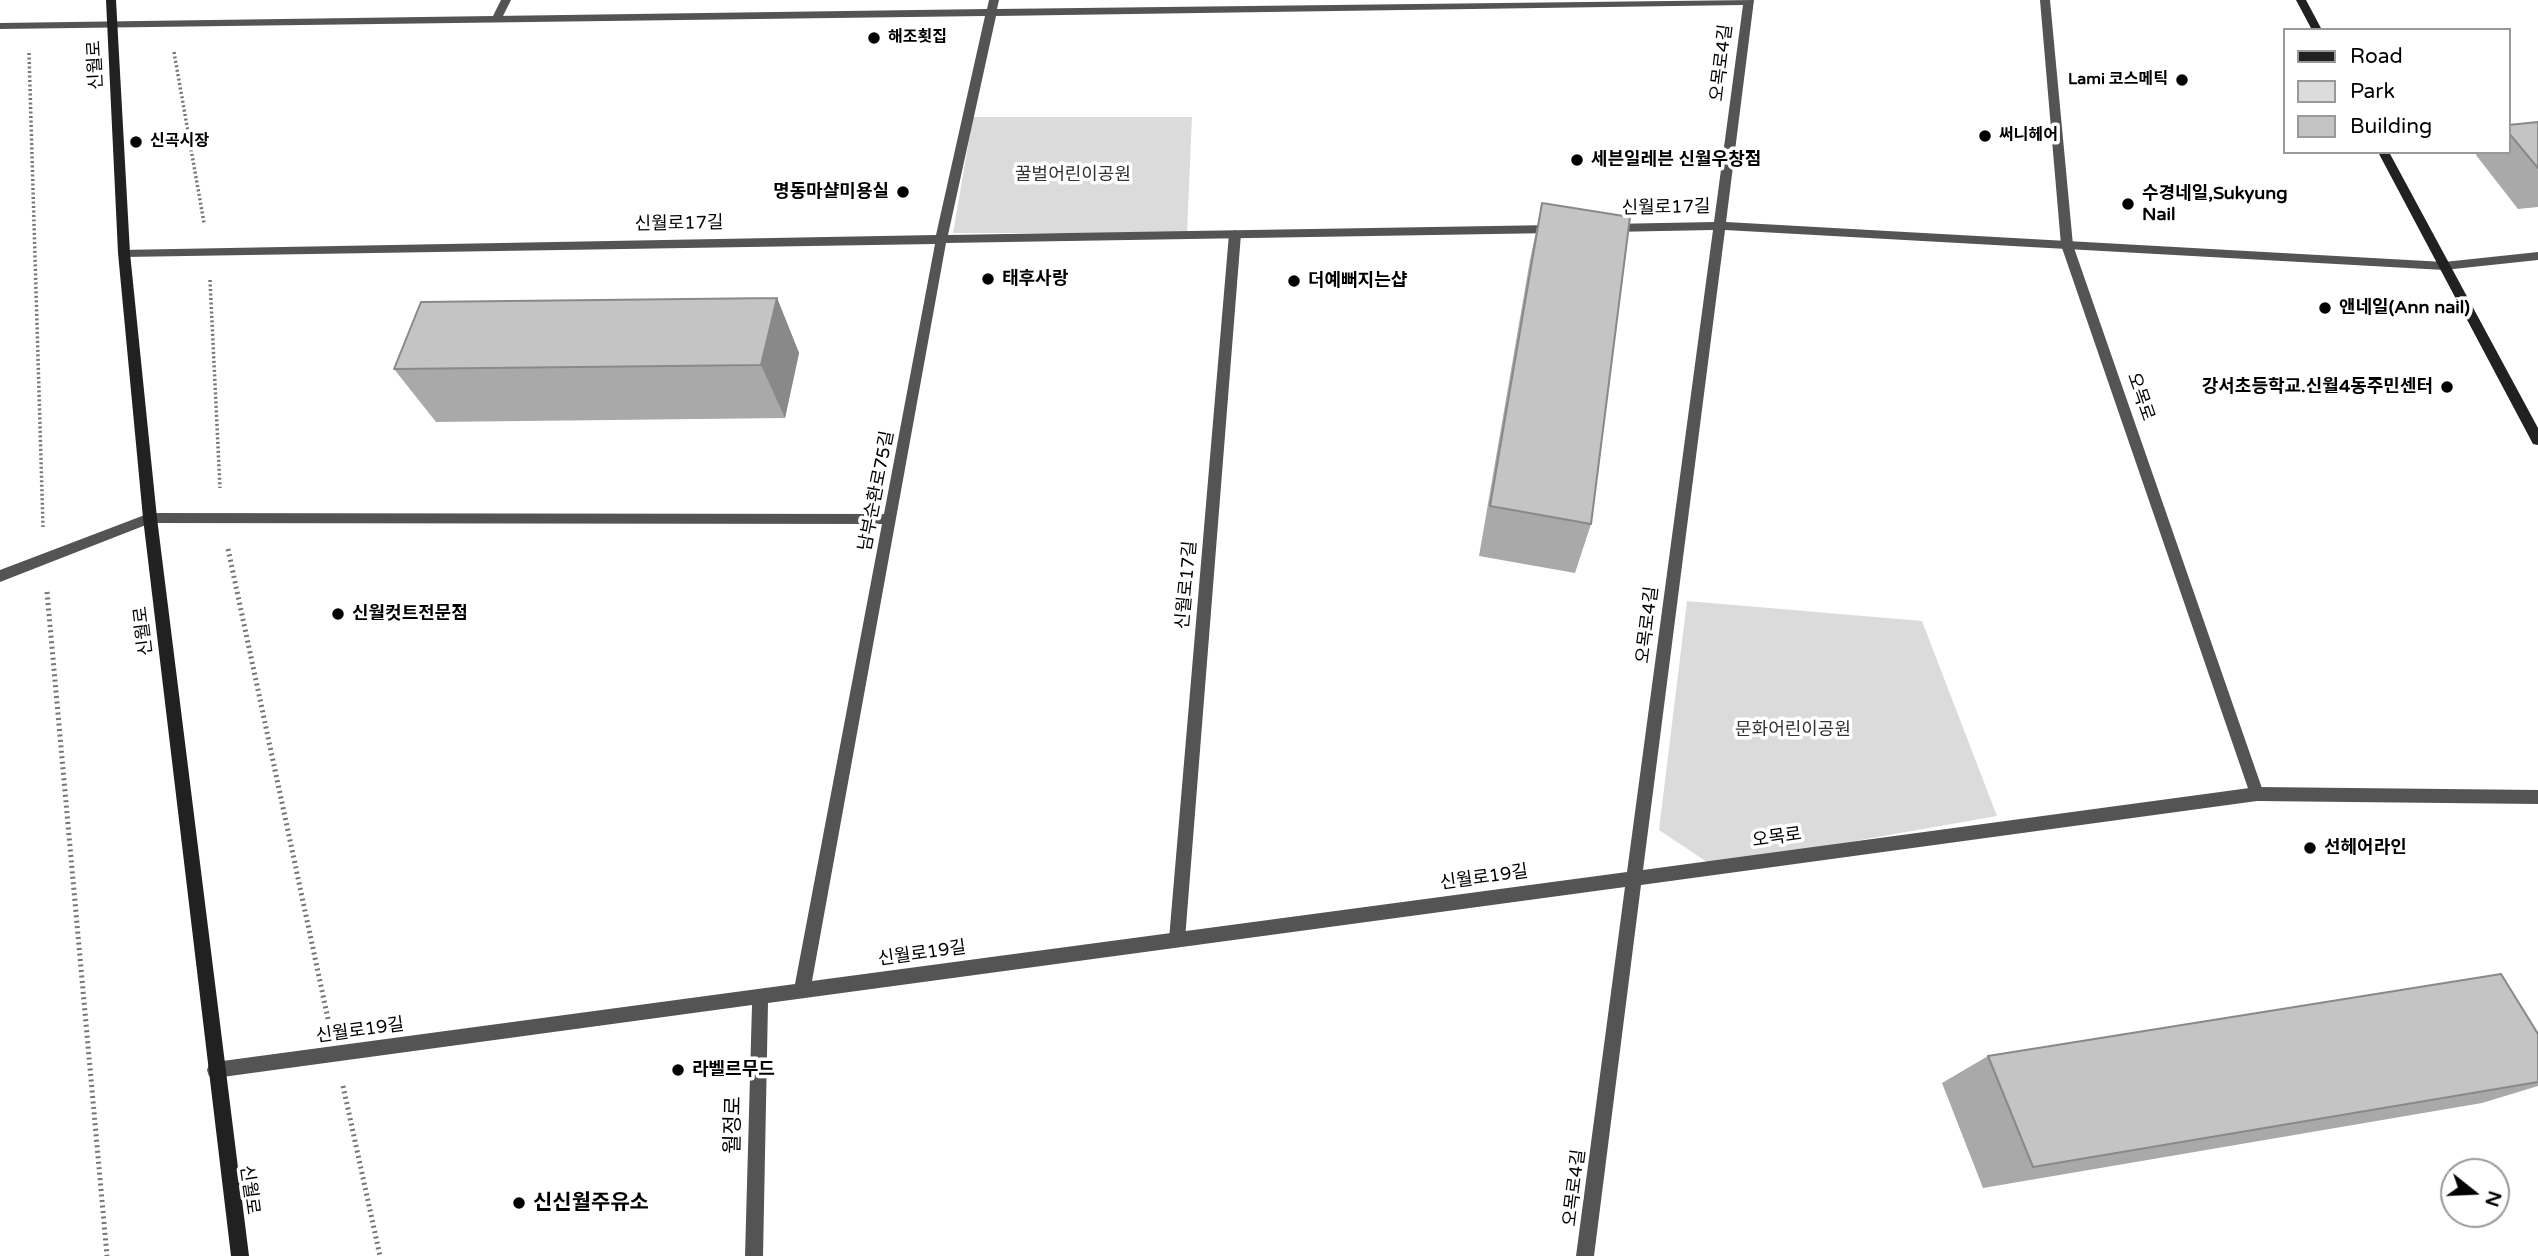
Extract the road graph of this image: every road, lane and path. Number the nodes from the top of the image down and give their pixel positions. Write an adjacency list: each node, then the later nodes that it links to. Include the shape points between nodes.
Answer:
1 (111, 0): 10 (main road, 신월로)
2 (506, 0): 8 (street)
3 (2045, 0): 20 (street, 오목로)
4 (2301, 0): 13 (main road)
5 (1749, 1): 6 (street); 15 (street, 오목로4길)
6 (1485, 3): 7 (street)
7 (993, 6): 8 (street); 19 (street, 남부순환로75길)
8 (497, 18): 9 (street)
9 (168, 22): 10 (street); 21 (path)
10 (113, 23): 11 (street); 22 (main road, 신월로)
11 (28, 25): 12 (street); 29 (path)
12 (0, 26)
13 (2316, 28)
14 (2384, 154): 24 (main road)
15 (1720, 226): 16 (street, 신월로17길); 20 (street, 신월로17길); 33 (street, 오목로4길)
16 (1595, 228)
17 (1567, 229): 18 (street, 신월로17길)
18 (1235, 234): 19 (street, 신월로17길); 34 (street, 신월로17길)
19 (942, 239): 21 (street, 신월로17길); 28 (street, 남부순환로75길)
20 (2067, 246): 24 (street, 신월로17길); 31 (street, 오목로)
21 (208, 248): 22 (street, 신월로17길); 27 (path)
22 (124, 253): 26 (main road, 신월로)
23 (2538, 256): 24 (street, 신월로17길)
24 (2444, 266): 25 (main road)
25 (2538, 440)
26 (150, 518): 27 (street); 29 (street); 38 (main road, 신월로)
27 (221, 518): 28 (street); 37 (path)
28 (890, 519): 35 (street, 남부순환로75길)
29 (44, 559): 30 (street); 39 (path)
30 (0, 576)
31 (2257, 794): 32 (street, 오목로); 33 (street, 오목로)
32 (2538, 797)
33 (1635, 877): 34 (street, 신월로19길); 43 (street, 오목로4길)
34 (1177, 939): 35 (street, 신월로19길)
35 (802, 990): 36 (street, 신월로19길)
36 (760, 995): 37 (street, 신월로19길); 42 (street, 월정로)
37 (336, 1054): 38 (street, 신월로19길); 41 (path)
38 (215, 1070): 40 (main road, 신월로)
39 (107, 1256)
40 (240, 1256)
41 (380, 1256)
42 (754, 1256)
43 (1585, 1256)

